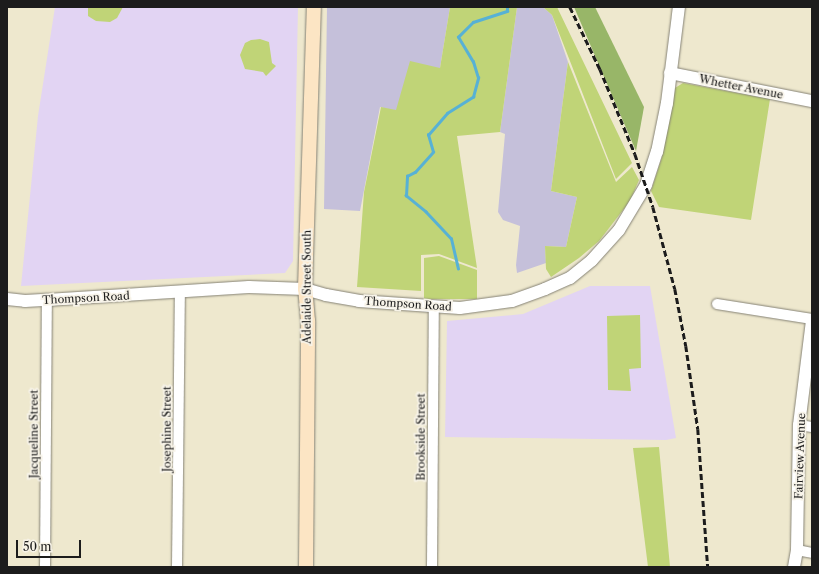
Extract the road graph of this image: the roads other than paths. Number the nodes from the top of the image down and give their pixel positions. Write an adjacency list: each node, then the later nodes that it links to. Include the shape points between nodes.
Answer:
1 (314, 7): 5 (main road, Adelaide Street South)
2 (679, 7): 3 (street, Thompson Road)
3 (670, 73): 4 (street, Whetter Avenue); 10 (street, Thompson Road, via 657,152 646,185 622,225 592,260 570,278 512,301 460,308)
4 (812, 101)
5 (305, 289): 6 (street, Thompson Road, via 249,287); 10 (street, Thompson Road, via 359,301); 18 (main road, Adelaide Street South, via 308,321)
6 (180, 292): 8 (street, Thompson Road); 17 (street, Josephine Street)
7 (7, 299): 8 (street, Thompson Road)
8 (47, 300): 16 (street, Jacqueline Street)
9 (717, 304): 11 (street)
10 (434, 307): 19 (street, Brookside Street)
11 (812, 320): 12 (street, Fairview Avenue)
12 (800, 425): 13 (street); 14 (street, Fairview Avenue)
13 (812, 427)
14 (797, 550): 15 (street); 20 (street, Fairview Avenue)
15 (812, 553)
16 (45, 567)
17 (178, 567)
18 (306, 567)
19 (432, 567)
20 (794, 567)

